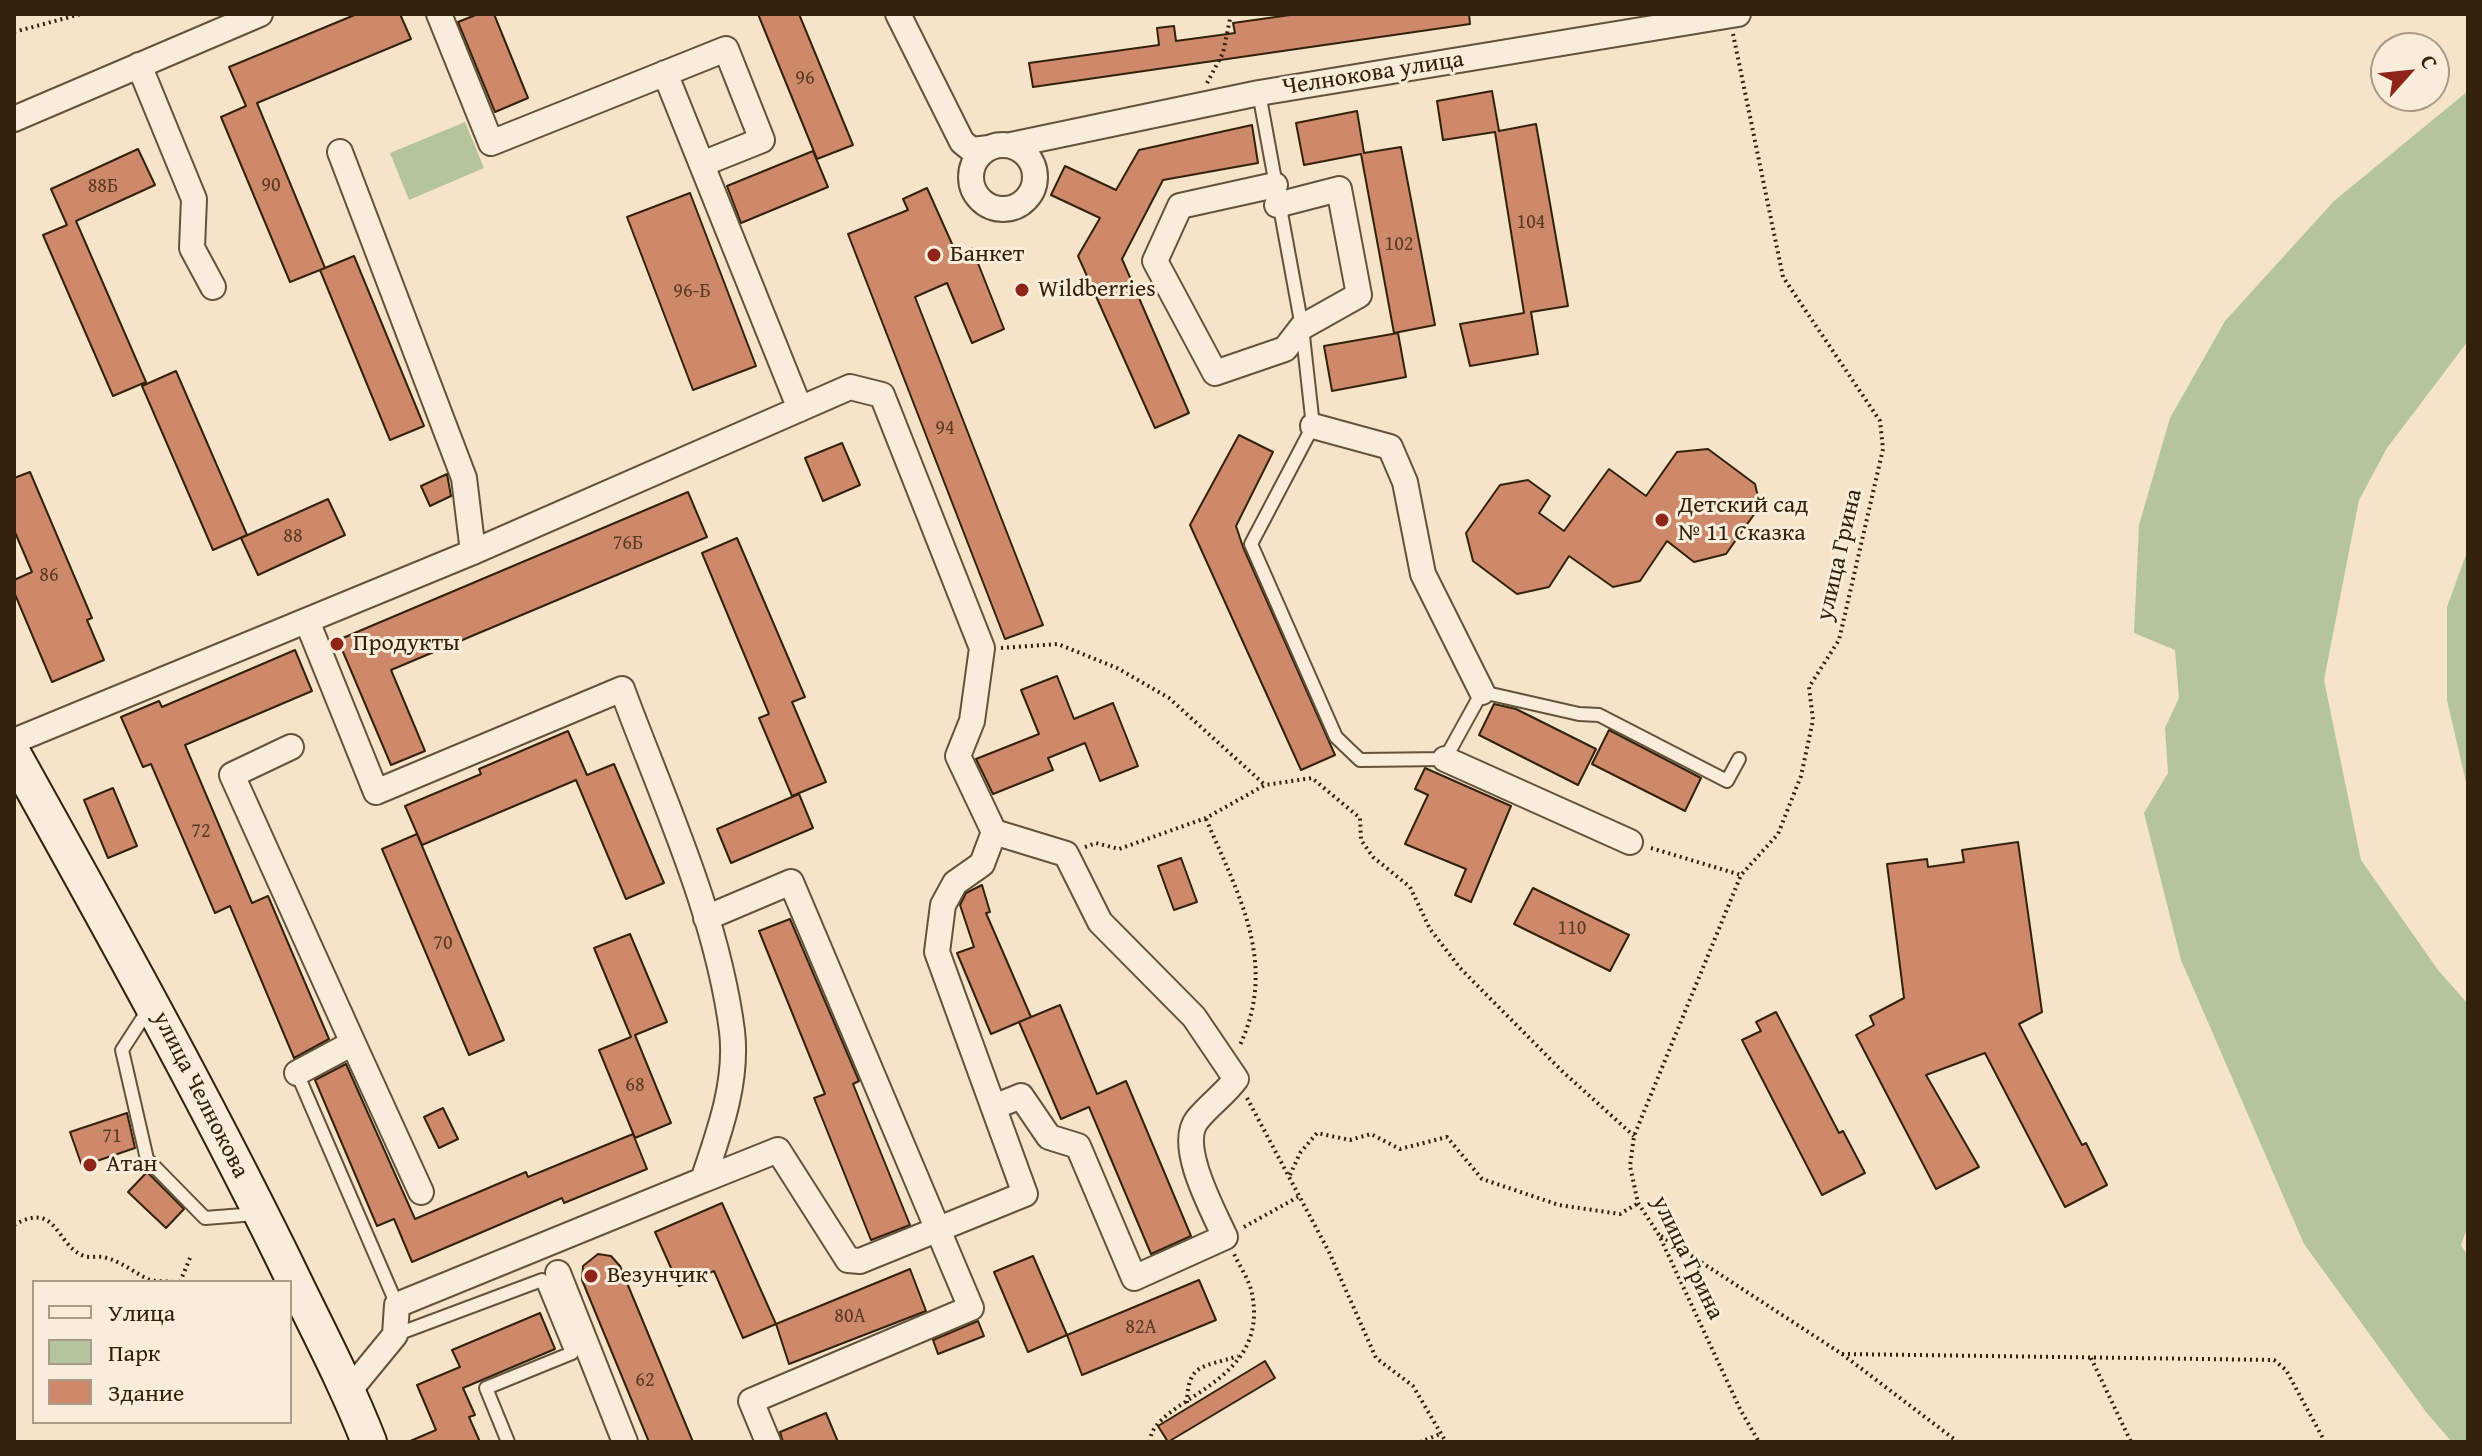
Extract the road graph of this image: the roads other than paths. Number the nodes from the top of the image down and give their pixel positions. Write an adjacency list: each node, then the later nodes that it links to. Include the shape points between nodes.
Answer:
1 (260, 14): 5 (street)
2 (439, 14): 6 (street, via 491,143)
3 (898, 14): 7 (street, Челнокова улица, via 962,142 972,150)
4 (1733, 15): 7 (street, Челнокова улица)
5 (139, 65): 8 (street); 12 (street, via 194,199 192,248)
6 (665, 73): 10 (street); 10 (street, via 726,49 762,140)
7 (1259, 93): 11 (lane)
8 (14, 119)
9 (340, 152): 16 (street, via 464,478)
10 (702, 164): 14 (street)
11 (1276, 195): 13 (lane); 13 (street, via 1339,189 1359,295); 13 (street, via 1180,206 1155,261 1215,373 1285,349)
12 (213, 287)
13 (1302, 327): 15 (lane)
14 (800, 409): 16 (street); 24 (street, via 850,387 882,395 982,648 972,721 958,756)
15 (1313, 426): 18 (street, via 1390,447 1405,482 1423,574); 22 (lane, via 1251,544 1336,737 1360,760)
16 (473, 552): 17 (street)
17 (307, 621): 19 (street); 26 (street, via 376,792 622,689)
18 (1482, 692): 22 (lane); 23 (lane, via 1599,715 1727,781)
19 (14, 741)
20 (291, 747): 28 (street, via 232,775)
21 (14, 755): 27 (main road, улица Челнокова)
22 (1445, 759): 25 (street)
23 (1739, 759)
24 (994, 832): 30 (street, via 982,864 955,883 943,905 937,952); 30 (street, via 1066,854 1100,922 1194,1017 1236,1079 1196,1121 1188,1142 1225,1237 1134,1278 1078,1146 1049,1137 1021,1096)
25 (1630, 842)
26 (706, 918): 31 (street, via 732,1033 726,1111); 34 (street, via 791,882)
27 (152, 1004): 33 (main road, улица Челнокова); 33 (lane, via 122,1050 147,1159 205,1218)
28 (353, 1043): 29 (street); 32 (street)
29 (297, 1073): 37 (lane)
30 (994, 1107): 34 (street, via 1025,1194)
31 (703, 1180): 34 (street, via 778,1150 848,1260 874,1257); 35 (street)
32 (421, 1192)
33 (261, 1213): 39 (main road, улица Челнокова)
34 (938, 1231): 43 (street, via 971,1308 751,1401)
35 (547, 1246): 36 (lane); 37 (street)
36 (550, 1276): 38 (lane); 41 (lane, via 572,1353 486,1388); 42 (street)
37 (397, 1305): 38 (street)
38 (395, 1335): 39 (street)
39 (349, 1391): 40 (main road, улица Челнокова)
40 (369, 1442)
41 (508, 1442)
42 (625, 1442)
43 (768, 1442)

